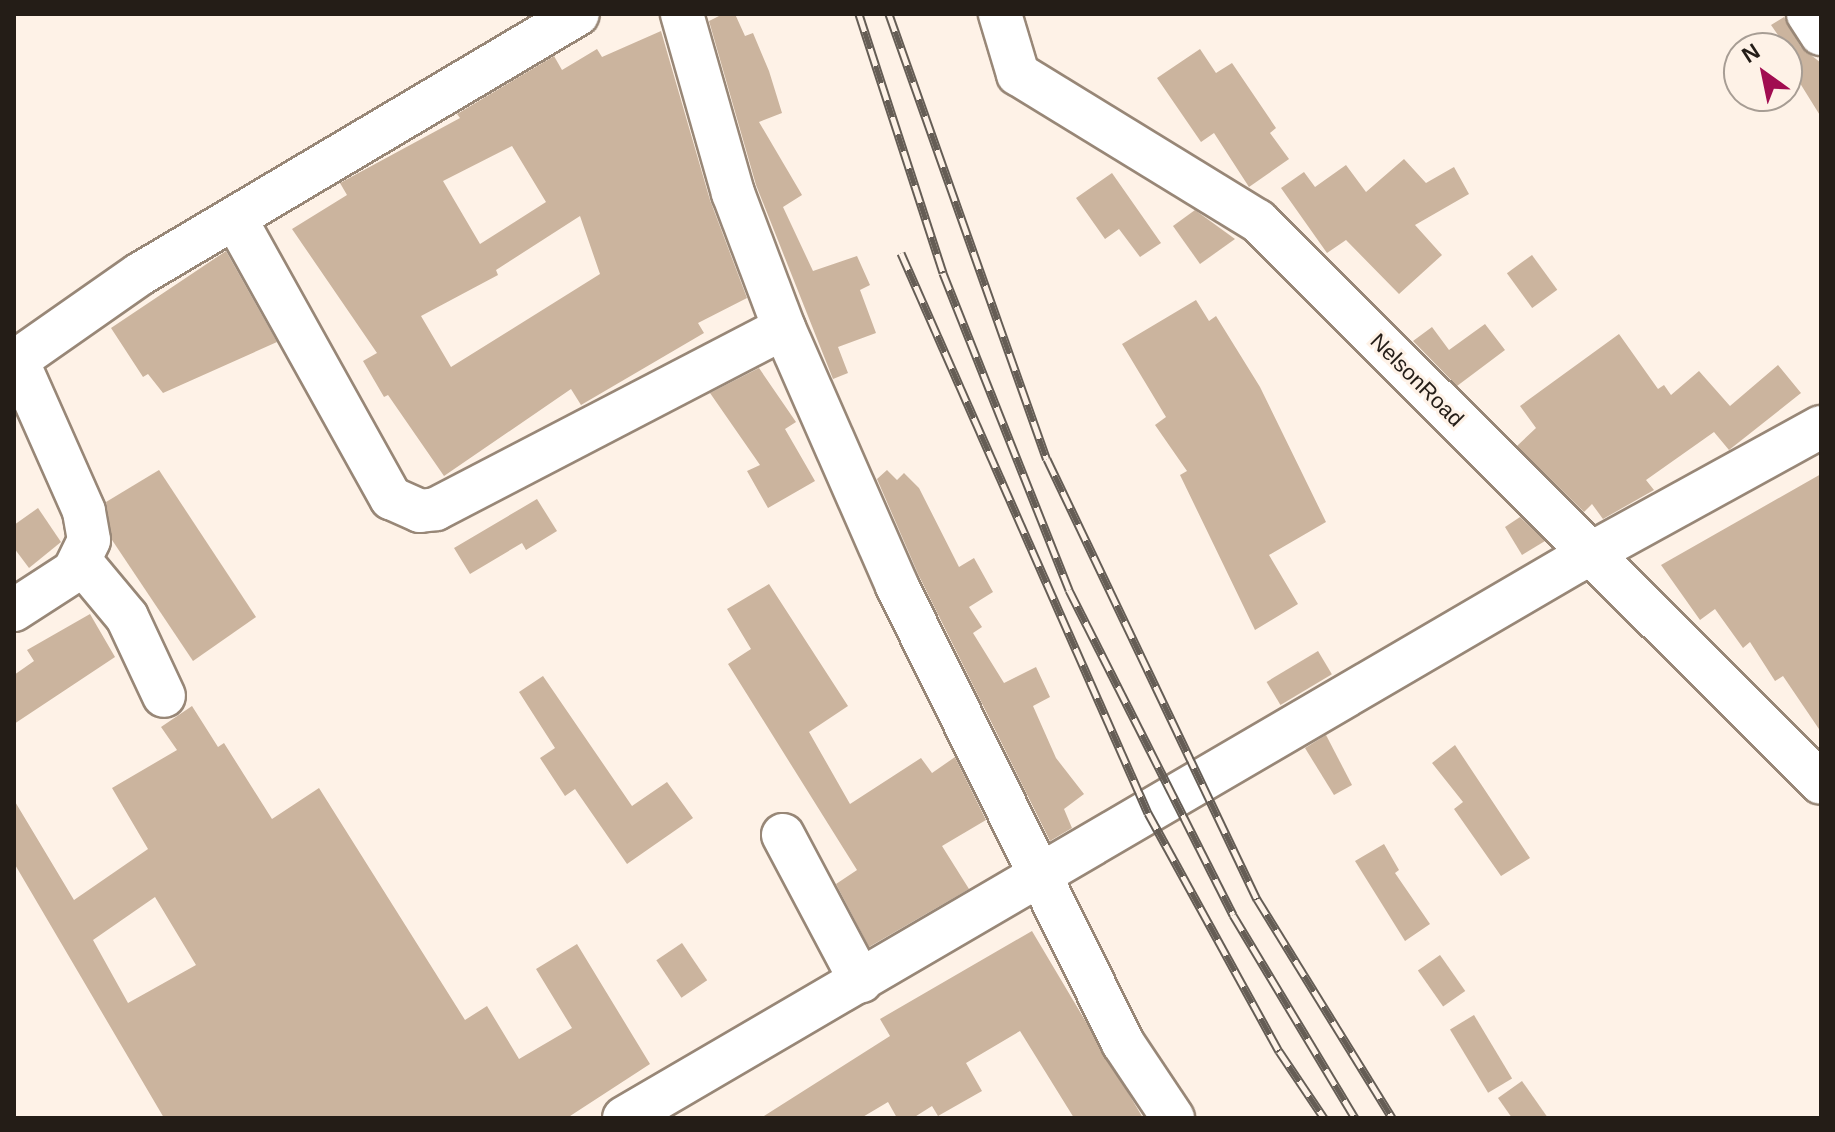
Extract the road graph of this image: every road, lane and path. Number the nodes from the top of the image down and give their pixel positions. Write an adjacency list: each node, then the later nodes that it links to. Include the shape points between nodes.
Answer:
1 (578, 14): 6 (street)
2 (682, 14): 7 (street, via 733,193)
3 (1000, 14): 10 (street, NelsonRoad, via 1021,77 1258,221)
4 (1808, 14): 5 (street)
5 (1821, 34)
6 (235, 218): 7 (street, via 391,498 414,510 436,509); 8 (street)
7 (784, 328): 16 (street, via 897,586)
8 (15, 361): 11 (street, via 84,511 89,540)
9 (1821, 427): 10 (street)
10 (1591, 553): 14 (street, NelsonRoad); 16 (street)
11 (82, 563): 12 (street); 13 (street, via 127,617)
12 (14, 610)
13 (164, 696)
14 (1821, 783)
15 (783, 835): 17 (street)
16 (1042, 878): 17 (street); 19 (street, via 1123,1043)
17 (861, 982): 18 (street)
18 (624, 1118)
19 (1173, 1118)

